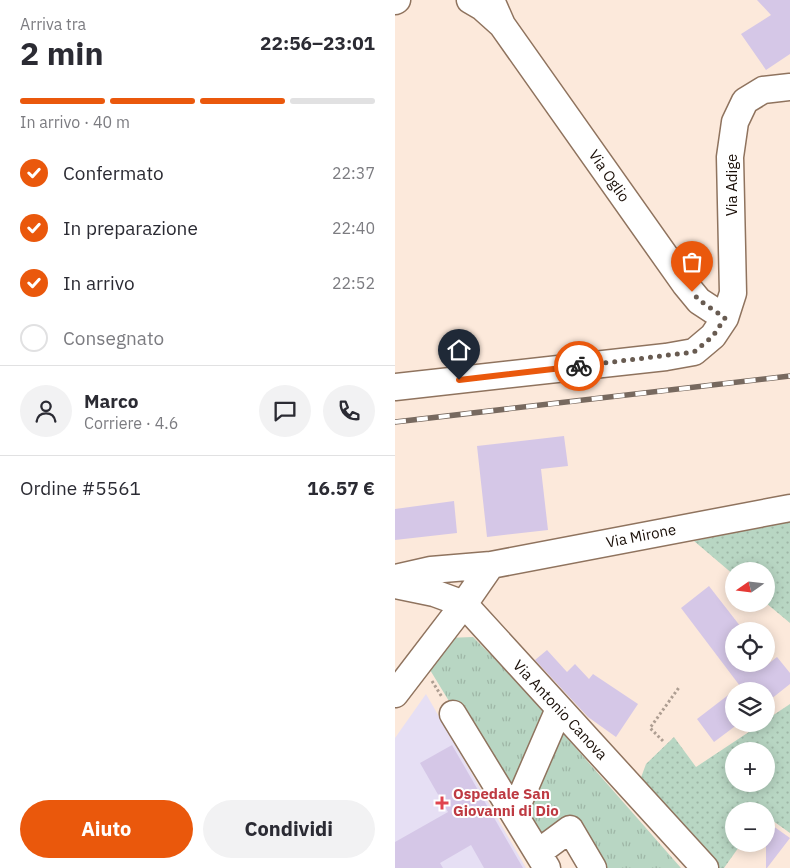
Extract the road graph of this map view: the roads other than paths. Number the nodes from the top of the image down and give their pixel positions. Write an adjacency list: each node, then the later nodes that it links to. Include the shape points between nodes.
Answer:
1 (470, 0): 3 (street)
2 (491, 0): 3 (street)
3 (502, 25): 5 (street, Via Oglio, via 685,284 699,300)
4 (790, 86): 5 (street, Via Adige, via 763,90 745,101 735,122 730,157 733,293)
5 (725, 318): 7 (street, Via Adige, via 713,336 694,352)
6 (395, 383): 7 (street)
7 (395, 387)
8 (790, 508): 9 (street, Via Mirone)
9 (491, 565): 10 (street, Via Mirone, via 431,570); 12 (street)
10 (395, 578)
11 (395, 585): 12 (street, Via Antonio Canova, via 434,593)
12 (464, 604): 13 (street); 14 (street, Via Antonio Canova)
13 (395, 694)
14 (559, 710): 16 (street); 19 (street, Via Antonio Canova)
15 (453, 714): 16 (street)
16 (514, 813): 17 (street)
17 (543, 860): 18 (street, via 570,829)
18 (593, 868)
19 (705, 868)

